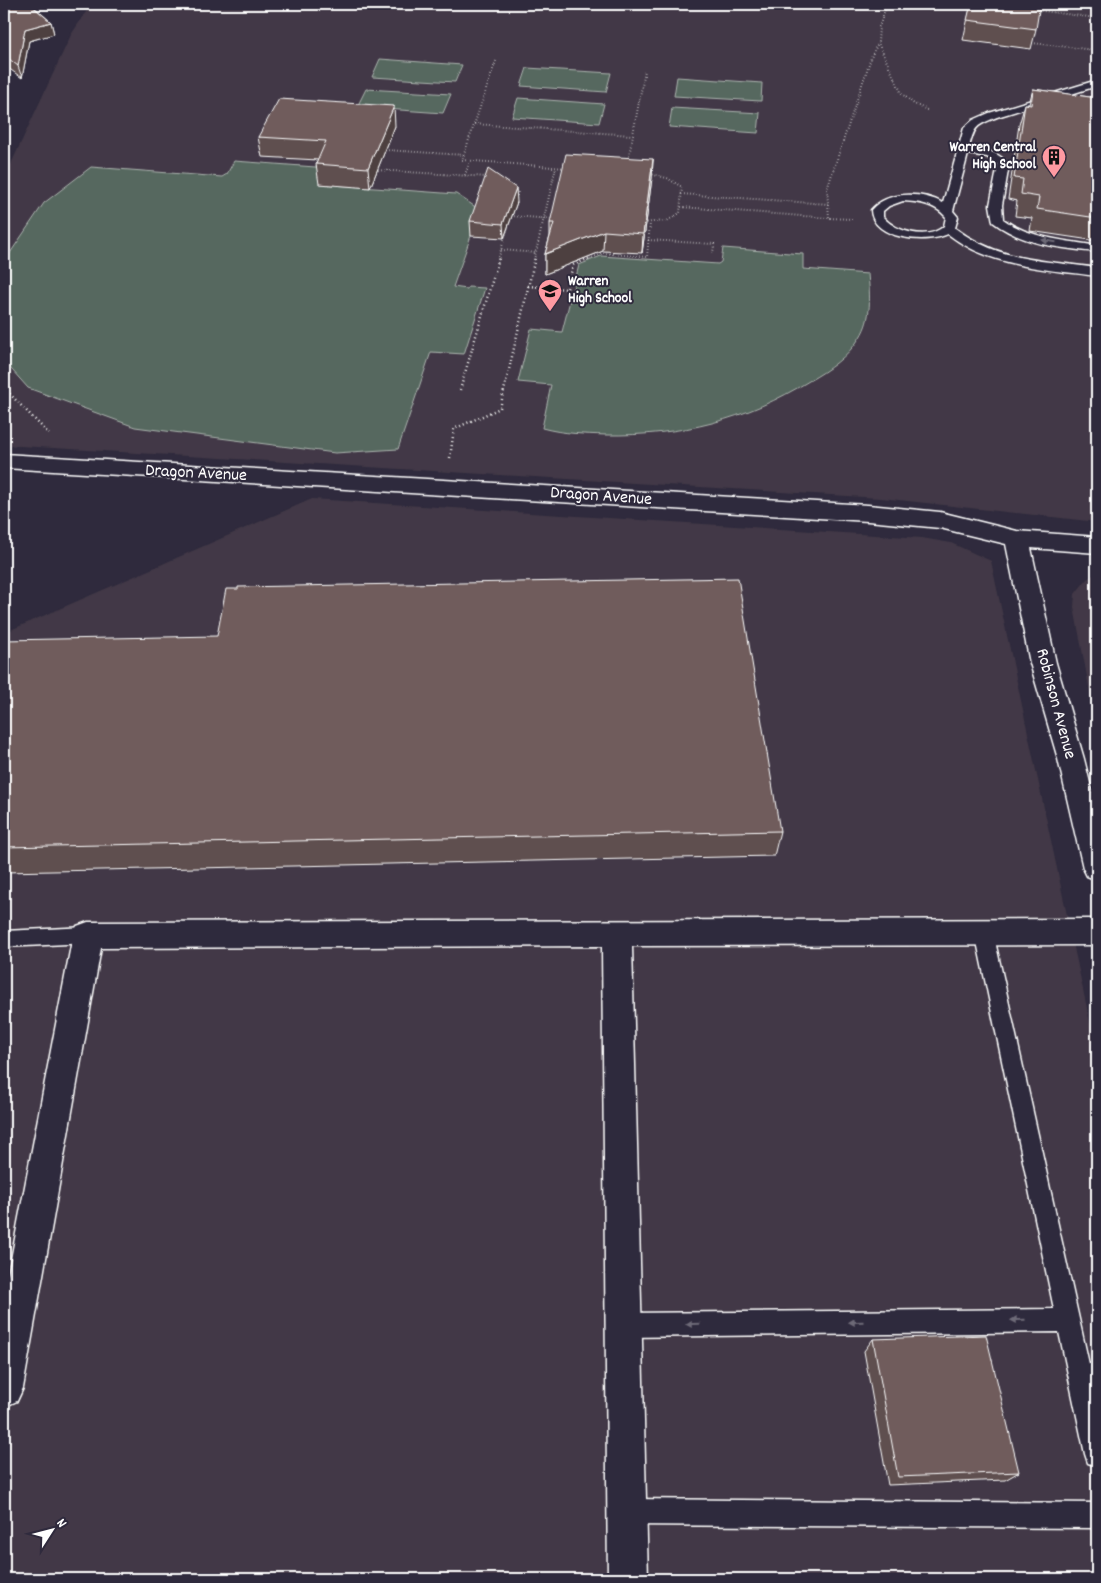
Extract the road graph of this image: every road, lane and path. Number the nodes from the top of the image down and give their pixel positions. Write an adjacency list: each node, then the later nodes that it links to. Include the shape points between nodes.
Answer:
1 (887, 4): 5 (path)
2 (1032, 10): 3 (path)
3 (1097, 18)
4 (1097, 32): 6 (path, via 1095,50)
5 (878, 42): 10 (path, via 902,94); 26 (path, via 827,189)
6 (1032, 42)
7 (496, 60): 11 (path)
8 (645, 70): 12 (path)
9 (1097, 83): 14 (lane, via 977,122 969,128)
10 (929, 111)
11 (474, 124): 12 (path); 15 (path)
12 (632, 135): 17 (path)
13 (386, 150): 15 (path)
14 (964, 150): 28 (lane); 38 (lane, one-way to 14, via 1037,239 1007,229 997,220 1004,165 998,158)
15 (464, 155): 16 (path, via 462,160)
16 (470, 161): 18 (path); 22 (path)
17 (628, 163)
18 (556, 167): 19 (path); 30 (path)
19 (566, 168)
20 (372, 170): 22 (path)
21 (644, 173): 25 (path, via 662,174 672,179 682,187)
22 (465, 175): 23 (path)
23 (489, 177)
24 (508, 184): 29 (path, via 518,192)
25 (681, 194): 26 (path); 27 (path)
26 (828, 204): 31 (path)
27 (681, 207): 31 (path); 35 (path, via 674,220)
28 (947, 211): 36 (lane, via 952,217); 36 (lane, via 928,200 902,198 882,204 876,216 886,228 908,236 932,236)
29 (511, 216): 30 (path); 39 (path)
30 (544, 218): 32 (path); 40 (path)
31 (829, 218): 33 (path)
32 (554, 219)
33 (853, 219)
34 (641, 223): 35 (path)
35 (650, 223): 37 (path)
36 (949, 229): 42 (lane, via 968,243 990,252 1019,260)
37 (648, 240): 41 (path, via 714,244); 43 (path, via 646,257 603,253 573,265 568,289)
38 (1097, 249)
39 (501, 250): 40 (path); 45 (path)
40 (536, 253): 43 (path)
41 (712, 253)
42 (1097, 272)
43 (528, 286): 48 (path, via 500,408 454,429)
44 (4, 388): 46 (path)
45 (460, 390)
46 (51, 436)
47 (4, 460): 49 (street, Dragon Avenue, via 868,513 940,520)
48 (449, 464)
49 (1017, 539): 50 (street, Dragon Avenue); 51 (street, Robinson Avenue, via 1043,663)
50 (1097, 545)
51 (1093, 830): 52 (street, Robinson Avenue)
52 (1097, 868)
53 (984, 932): 54 (street); 55 (street); 58 (lane)
54 (1097, 932)
55 (617, 933): 56 (street); 59 (street)
56 (88, 935): 57 (lane); 61 (street)
57 (4, 939)
58 (1067, 1320): 59 (lane, one-way to 59); 60 (lane)
59 (623, 1325): 63 (street)
60 (1088, 1376): 62 (lane)
61 (4, 1388)
62 (1097, 1454)
63 (626, 1512): 64 (lane); 65 (street)
64 (1097, 1516)
65 (628, 1579)

